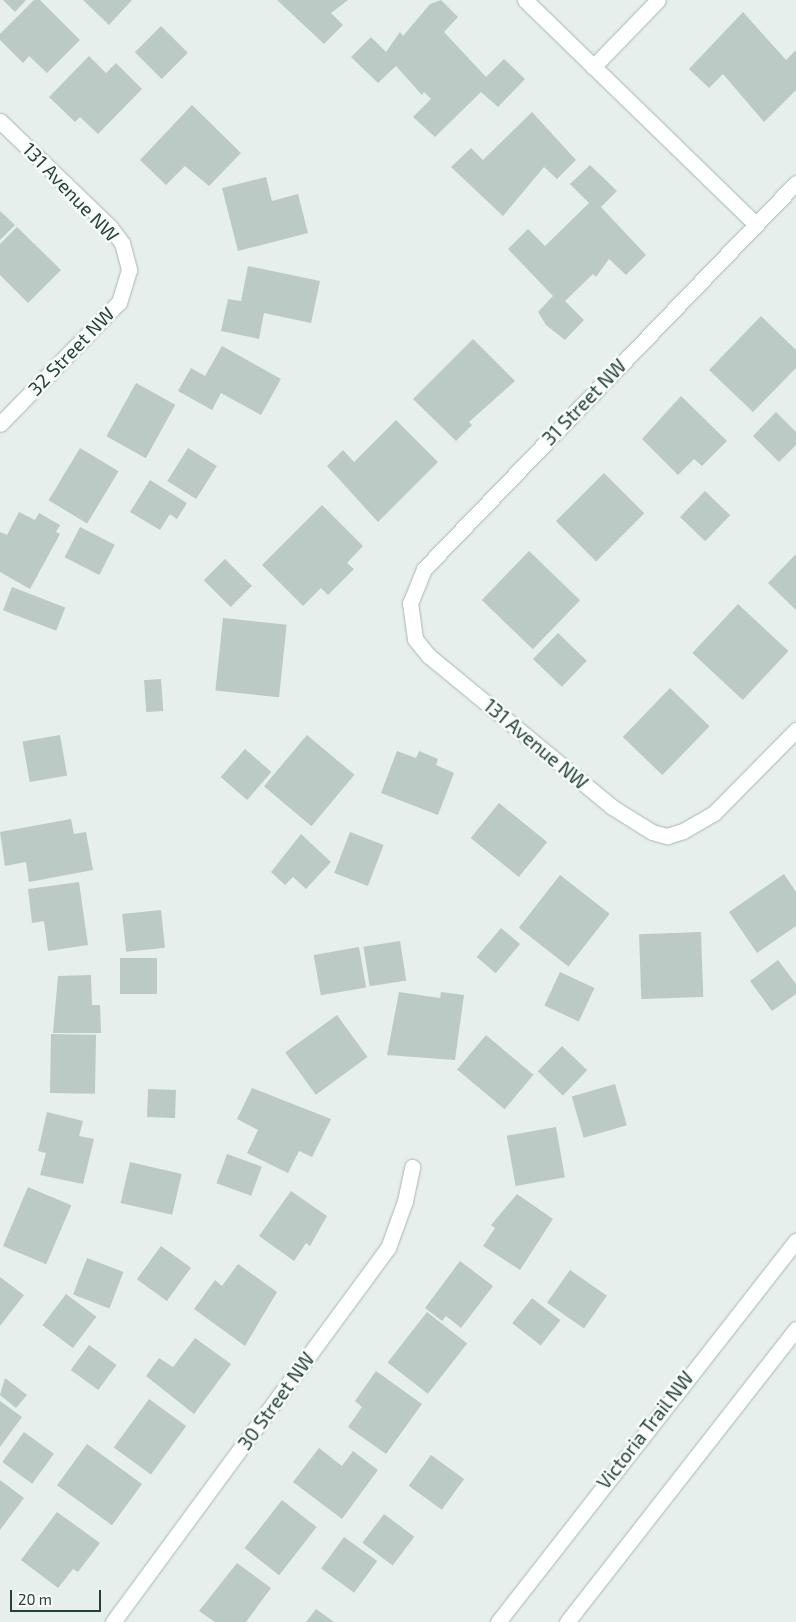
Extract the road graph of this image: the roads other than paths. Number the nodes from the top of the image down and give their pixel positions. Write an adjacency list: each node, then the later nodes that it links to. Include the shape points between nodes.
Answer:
1 (525, 0): 3 (street)
2 (658, 0): 3 (street)
3 (593, 66): 6 (street)
4 (0, 121): 7 (street, 131 Avenue NW, via 110,226 122,243)
5 (796, 183): 6 (street, 31 Street NW)
6 (756, 225): 9 (street, 31 Street NW, via 424,569 410,603)
7 (129, 270): 8 (street, 32 Street NW, via 119,302)
8 (0, 424)
9 (415, 639): 10 (street, 131 Avenue NW, via 429,656 612,807 635,824 667,836 714,813)
10 (796, 730)
11 (412, 1167): 14 (street, 30 Street NW, via 405,1201 388,1248)
12 (796, 1241): 15 (street, Victoria Trail NW)
13 (796, 1329): 16 (street)
14 (113, 1622)
15 (498, 1622)
16 (567, 1622)

